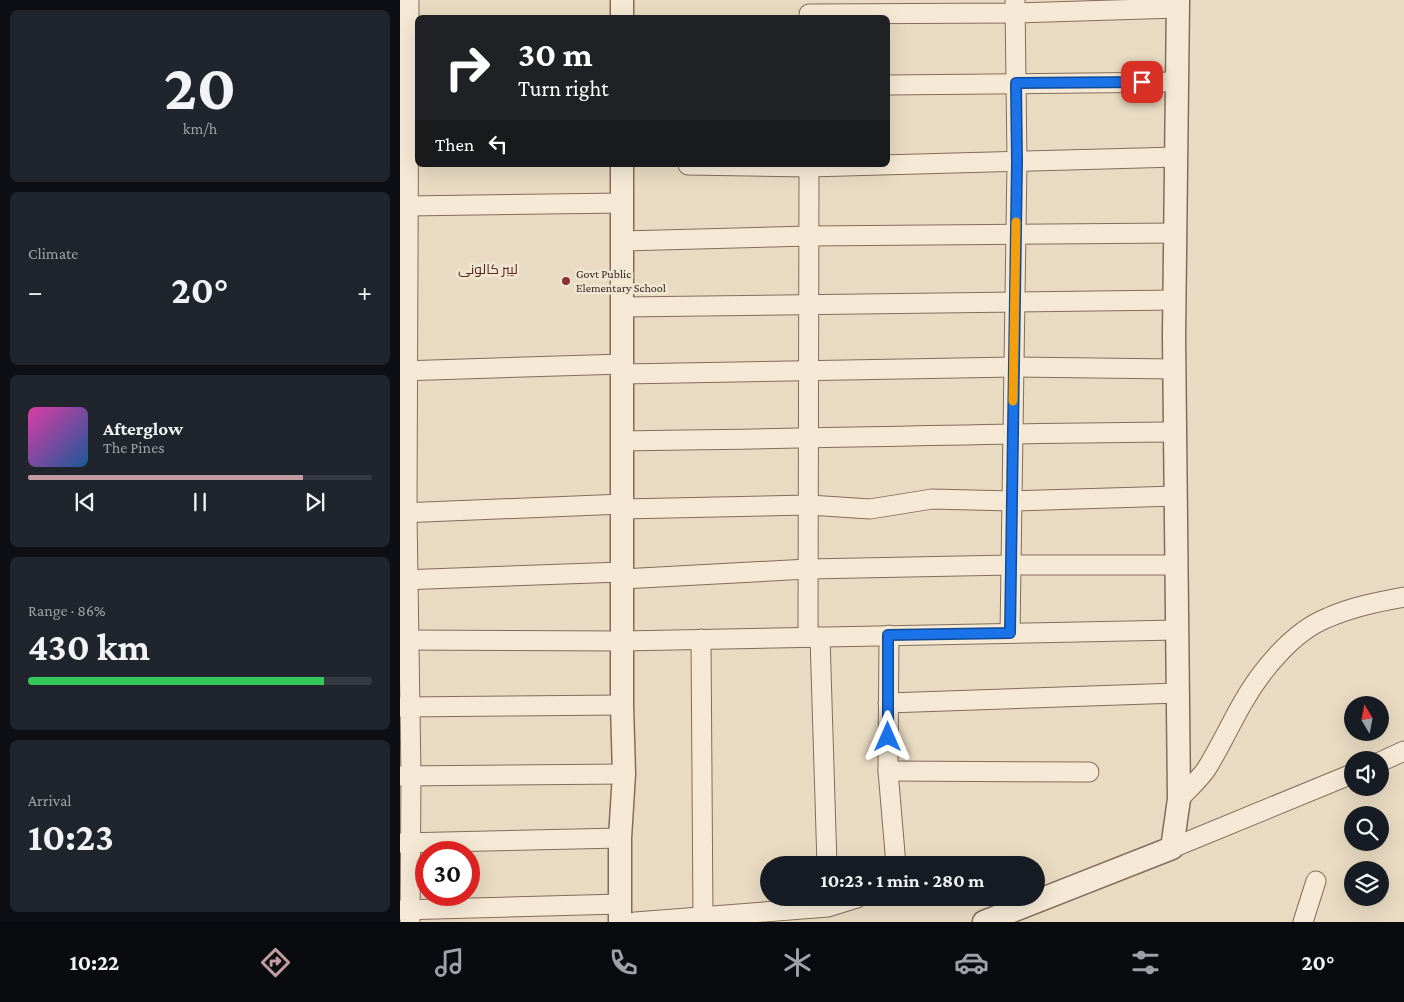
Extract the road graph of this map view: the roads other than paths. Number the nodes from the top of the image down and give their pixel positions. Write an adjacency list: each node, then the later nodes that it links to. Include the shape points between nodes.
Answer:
1 (409, 0): 7 (street)
2 (622, 0): 6 (street)
3 (1178, 4): 4 (street); 8 (street)
4 (1016, 7): 5 (street); 9 (street)
5 (809, 11)
6 (622, 15)
7 (404, 21): 10 (street)
8 (1177, 82): 9 (street); 13 (street)
9 (1016, 83): 11 (street); 14 (street)
10 (404, 85): 12 (street)
11 (890, 85)
12 (404, 155): 19 (street)
13 (1177, 157): 14 (street); 20 (street)
14 (1017, 162): 15 (street); 21 (street)
15 (890, 164)
16 (622, 167): 18 (street)
17 (809, 167): 22 (street)
18 (623, 203): 19 (street); 23 (street)
19 (406, 218): 24 (street)
20 (1175, 233): 21 (street); 25 (street)
21 (1016, 235): 22 (street); 26 (street)
22 (810, 236): 23 (street); 27 (street)
23 (623, 241): 28 (street)
24 (404, 295): 32 (street)
25 (1174, 300): 26 (street); 31 (street)
26 (1015, 302): 27 (street); 29 (street)
27 (809, 304): 28 (street); 33 (street)
28 (623, 307): 30 (street)
29 (1014, 367): 31 (street); 33 (street); 35 (street)
30 (623, 369): 32 (street); 33 (street); 37 (street)
31 (1174, 369): 34 (street)
32 (404, 371): 42 (street)
33 (809, 371): 36 (street)
34 (1175, 432): 35 (street); 38 (street)
35 (1013, 433): 36 (street); 39 (street)
36 (809, 439): 37 (street); 40 (street)
37 (623, 442): 41 (street)
38 (1176, 496): 39 (street); 43 (street)
39 (1012, 501): 40 (street, via 932,499 870,509); 44 (street)
40 (809, 505): 41 (street); 45 (street)
41 (622, 507): 42 (street); 46 (street)
42 (403, 513): 47 (street)
43 (1177, 564): 44 (street); 49 (street)
44 (1011, 565): 45 (street); 50 (street)
45 (808, 569): 46 (street); 52 (street)
46 (622, 575): 47 (street); 55 (street)
47 (404, 580): 54 (street)
48 (1404, 597): 67 (street, via 1366,604 1325,618 1302,632 1260,677 1242,702 1206,769)
49 (1177, 630): 50 (street); 56 (street)
50 (1010, 633): 51 (street)
51 (888, 635): 52 (street); 57 (street)
52 (814, 637): 53 (street); 71 (street)
53 (701, 639): 55 (street); 77 (street)
54 (405, 640): 55 (street); 59 (street)
55 (622, 641): 58 (street)
56 (1178, 693): 57 (street); 67 (street)
57 (888, 703): 62 (street)
58 (622, 705): 59 (street); 64 (street)
59 (404, 706): 65 (street)
60 (1404, 752): 61 (street)
61 (1389, 758)
62 (888, 771): 63 (street); 72 (street)
63 (1089, 772)
64 (624, 774): 65 (street); 68 (street)
65 (406, 776): 69 (street)
66 (1344, 777): 70 (street)
67 (1179, 799): 70 (street)
68 (620, 838): 69 (street); 75 (street)
69 (406, 843): 76 (street)
70 (1172, 848): 78 (street)
71 (826, 856)
72 (895, 856)
73 (1316, 881): 80 (street)
74 (794, 906): 77 (street)
75 (620, 913): 76 (street)
76 (407, 914)
77 (702, 917): 79 (street)
78 (990, 921)
79 (635, 922)
80 (1303, 922)

